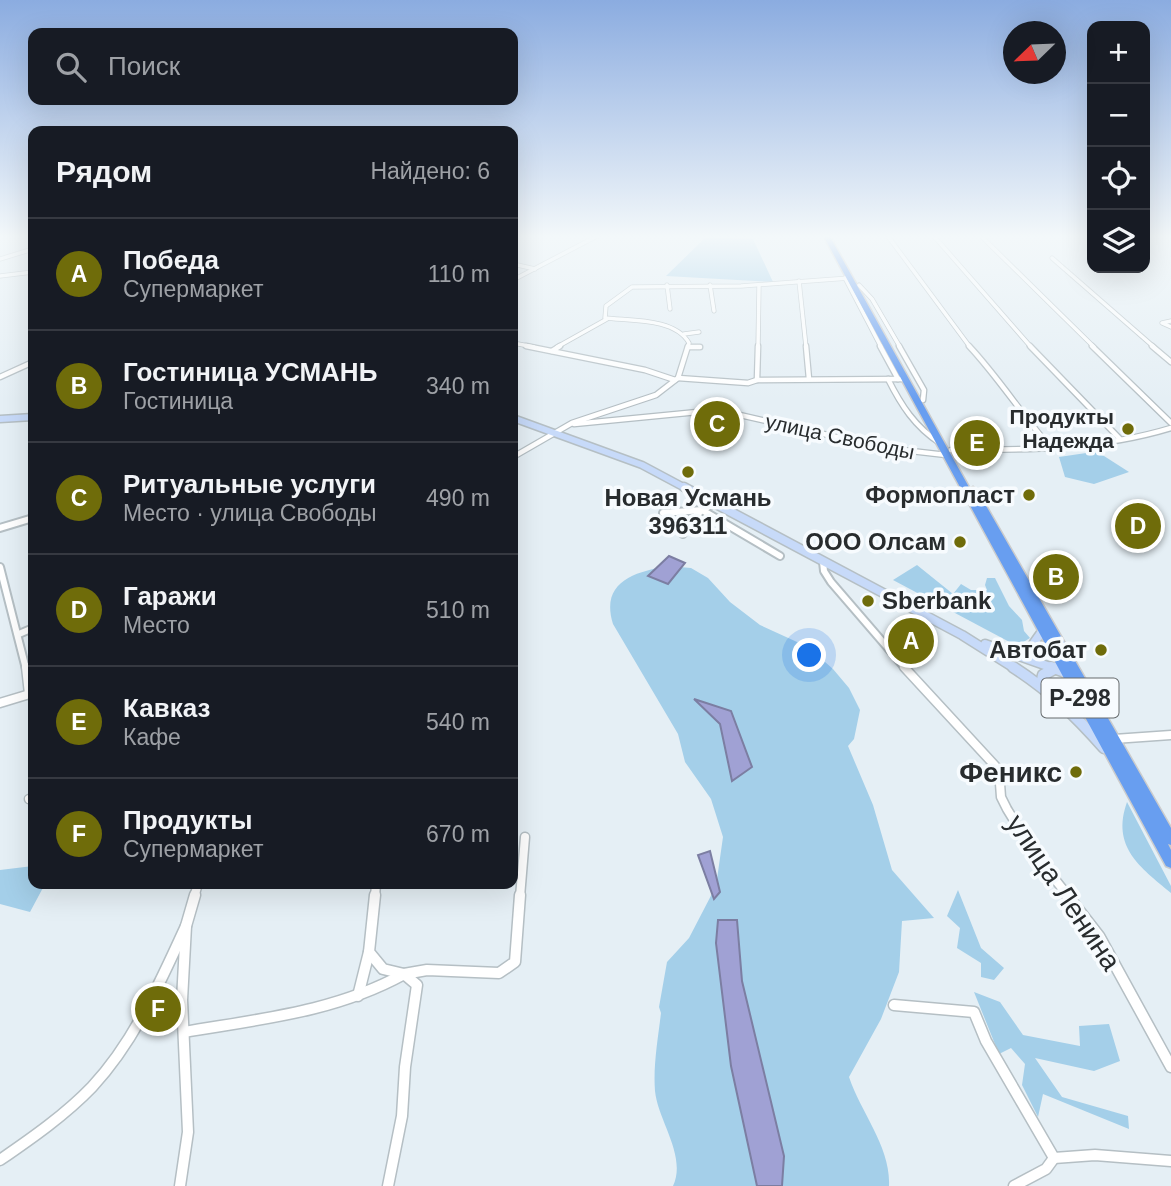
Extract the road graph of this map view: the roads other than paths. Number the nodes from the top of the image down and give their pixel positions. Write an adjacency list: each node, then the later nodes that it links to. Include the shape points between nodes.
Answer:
1 (627, 290): 14 (street, via 606,306)
2 (668, 290): 12 (street)
3 (711, 290): 13 (street)
4 (759, 290): 30 (street)
5 (802, 290): 27 (street)
6 (856, 290): 29 (highway, Р-298)
7 (857, 290): 40 (highway, Р-298, via 923,400)
8 (927, 290): 39 (street)
9 (981, 290): 37 (street)
10 (1035, 290): 35 (street)
11 (1089, 290): 23 (street)
12 (670, 309)
13 (714, 311)
14 (607, 319): 18 (street, via 664,325); 22 (street)
15 (1171, 321): 16 (street, via 1162,323)
16 (1171, 331)
17 (699, 332): 18 (street)
18 (684, 334): 20 (street)
19 (518, 344): 22 (street, улица Свободы)
20 (688, 347): 21 (street); 26 (street)
21 (700, 347)
22 (552, 351): 26 (street, улица Свободы)
23 (1171, 362)
24 (28, 364): 25 (street)
25 (0, 377)
26 (677, 379): 30 (street, улица Свободы); 34 (street, улица Свободы, via 656,395)
27 (809, 379): 28 (street, улица Свободы); 30 (street, улица Свободы)
28 (888, 379): 29 (street, улица Свободы); 38 (street, via 905,412)
29 (901, 379): 38 (highway, Р-298)
30 (757, 380)
31 (28, 417): 32 (main road)
32 (0, 419)
33 (518, 420): 36 (main road)
34 (569, 424): 36 (street, улица Свободы); 40 (street, улица Свободы, via 718,410 885,449)
35 (1171, 426): 37 (street, улица Свободы)
36 (553, 432): 41 (street, улица Свободы); 42 (main road, via 642,465)
37 (1120, 439): 39 (street, улица Свободы)
38 (940, 443): 40 (highway, Р-298)
39 (1051, 448): 40 (street, улица Свободы)
40 (948, 453): 52 (highway, Р-298); 58 (highway, Р-298)
41 (518, 454)
42 (715, 503): 43 (street); 49 (main road)
43 (702, 510): 44 (street); 47 (street); 48 (street)
44 (663, 513)
45 (28, 520): 46 (street)
46 (0, 528)
47 (683, 534)
48 (780, 556)
49 (823, 562): 54 (main road); 76 (street, улица Ленина, via 831,582 880,641 999,770 1007,809 1034,853 1099,936)
50 (0, 567): 53 (street)
51 (28, 630): 53 (street)
52 (1043, 630): 55 (main road, via 1031,646); 56 (highway, Р-298)
53 (19, 634): 57 (street)
54 (962, 635): 55 (main road); 59 (main road)
55 (1003, 650): 56 (main road)
56 (1061, 670): 58 (main road); 59 (main road, via 1043,675); 64 (highway, Р-298)
57 (28, 678)
58 (1081, 681): 63 (highway, Р-298)
59 (1041, 685): 64 (main road, via 1078,718)
60 (28, 694): 61 (street)
61 (0, 703)
62 (1170, 737): 63 (street)
63 (1114, 739): 66 (highway, Р-298)
64 (1118, 765): 67 (highway, Р-298)
65 (525, 837): 72 (street, via 514,962 499,973 427,970)
66 (1171, 840)
67 (1171, 862)
68 (197, 889): 70 (street)
69 (375, 889): 71 (street)
70 (186, 926): 75 (street); 78 (street, via 110,1066 71,1107)
71 (369, 952): 72 (street, via 383,969); 73 (street)
72 (404, 974): 73 (street); 81 (street, via 417,985 402,1116)
73 (358, 996): 75 (street, via 305,1011)
74 (894, 1005): 77 (street, via 974,1012)
75 (184, 1032): 80 (street, via 188,1132)
76 (1171, 1068)
77 (1054, 1158): 79 (street, via 1094,1155); 82 (street, via 1046,1169)
78 (0, 1160)
79 (1171, 1161)
80 (180, 1186)
81 (388, 1186)
82 (1014, 1186)

